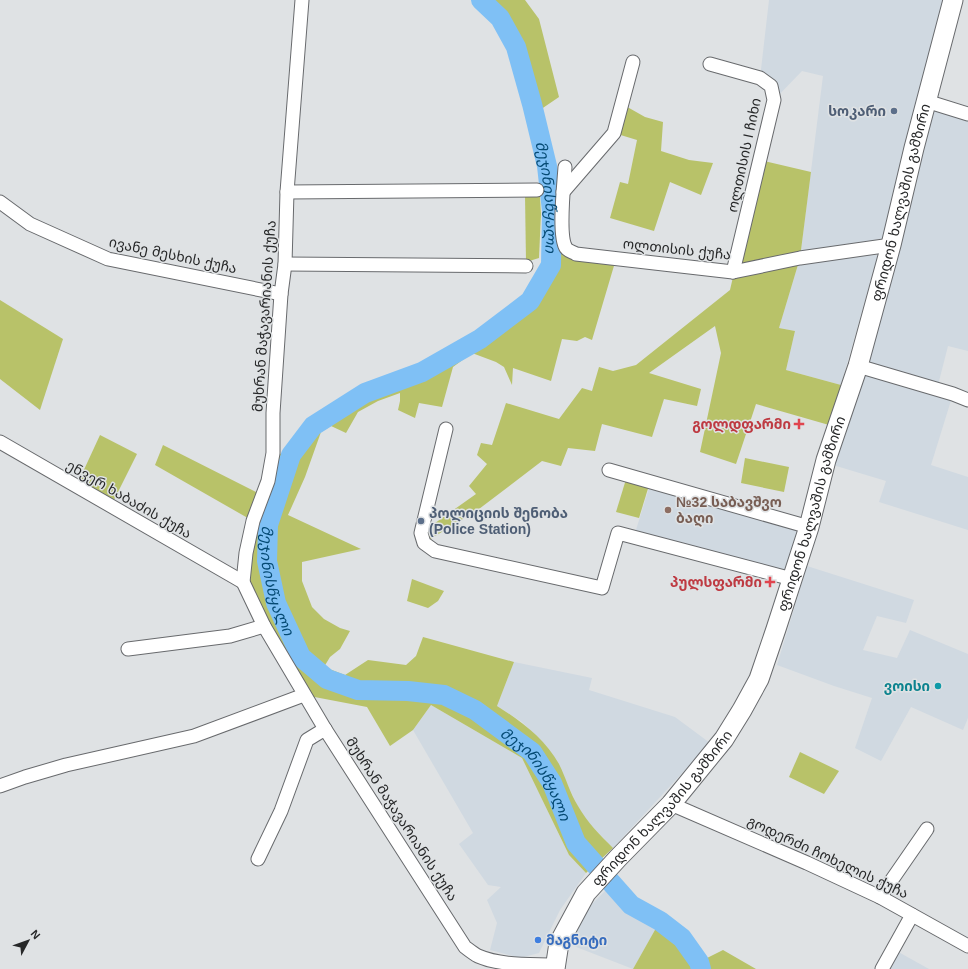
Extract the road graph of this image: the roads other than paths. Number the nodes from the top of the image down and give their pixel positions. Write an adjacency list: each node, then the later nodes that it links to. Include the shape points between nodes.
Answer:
1 (302, 0): 9 (street, მუხრან მაჭავარიანის ქუჩა)
2 (953, 0): 5 (highway, ფრიდონ ხალვაშის გამზირი)
3 (633, 62): 10 (street, via 614,132)
4 (710, 64): 15 (street, ოლთისის I ჩიხი, via 760,78 771,86 774,100)
5 (926, 101): 6 (street); 12 (highway, ფრიდონ ხალვაშის გამზირი)
6 (968, 114)
7 (565, 167): 10 (street, ოლთისის ქუჩა)
8 (537, 190): 9 (street)
9 (287, 192): 13 (street, მუხრან მაჭავარიანის ქუჩა)
10 (563, 192): 15 (street, ოლთისის ქუჩა, via 562,240 566,249 576,254)
11 (0, 202): 16 (street, ივანე მესხის ქუჩა, via 30,224 108,259)
12 (891, 246): 15 (street, ოლთისის ქუჩა, via 800,258); 17 (highway, ფრიდონ ხალვაშის გამზირი)
13 (285, 264): 14 (street); 16 (street, მუხრან მაჭავარიანის ქუჩა)
14 (526, 266)
15 (733, 272)
16 (281, 294): 24 (street, მუხრან მაჭავარიანის ქუჩა, via 273,453 268,481 253,521)
17 (858, 366): 18 (street); 22 (highway, ფრიდონ ხალვაშის გამზირი, via 826,460)
18 (968, 400)
19 (446, 429): 23 (street, via 418,535 424,544 435,551 602,588 618,533)
20 (0, 442): 24 (street, ენვერ ხაბაძის ქუჩა)
21 (609, 470): 22 (street)
22 (809, 527): 23 (highway, ფრიდონ ხალვაშის გამზირი)
23 (792, 579): 30 (highway, ფრიდონ ხალვაშის გამზირი, via 759,679 724,739)
24 (242, 582): 25 (street, მუხრან მაჭავარიანის ქუჩა)
25 (264, 626): 26 (street, via 230,636); 27 (street, მუხრან მაჭავარიანის ქუჩა)
26 (128, 649)
27 (304, 695): 28 (street, მუხრან მაჭავარიანის ქუჩა); 29 (street, via 194,736 66,765)
28 (325, 729): 32 (street, via 307,740 281,811); 36 (street, მუხრან მაჭავარიანის ქუჩა, via 465,947)
29 (0, 786)
30 (671, 804): 33 (street, გოდერძი ჩოხელის ქუჩა); 37 (highway, ფრიდონ ხალვაშის გამზირი, via 586,893 559,943)
31 (927, 829): 33 (street)
32 (258, 859)
33 (880, 897): 34 (street, გოდერძი ჩოხელის ქუჩა)
34 (912, 915): 35 (street, გოდერძი ჩოხელის ქუჩა); 38 (street)
35 (968, 946)
36 (502, 966): 37 (street, მუხრან მაჭავარიანის ქუჩა)
37 (555, 967)
38 (882, 969)

